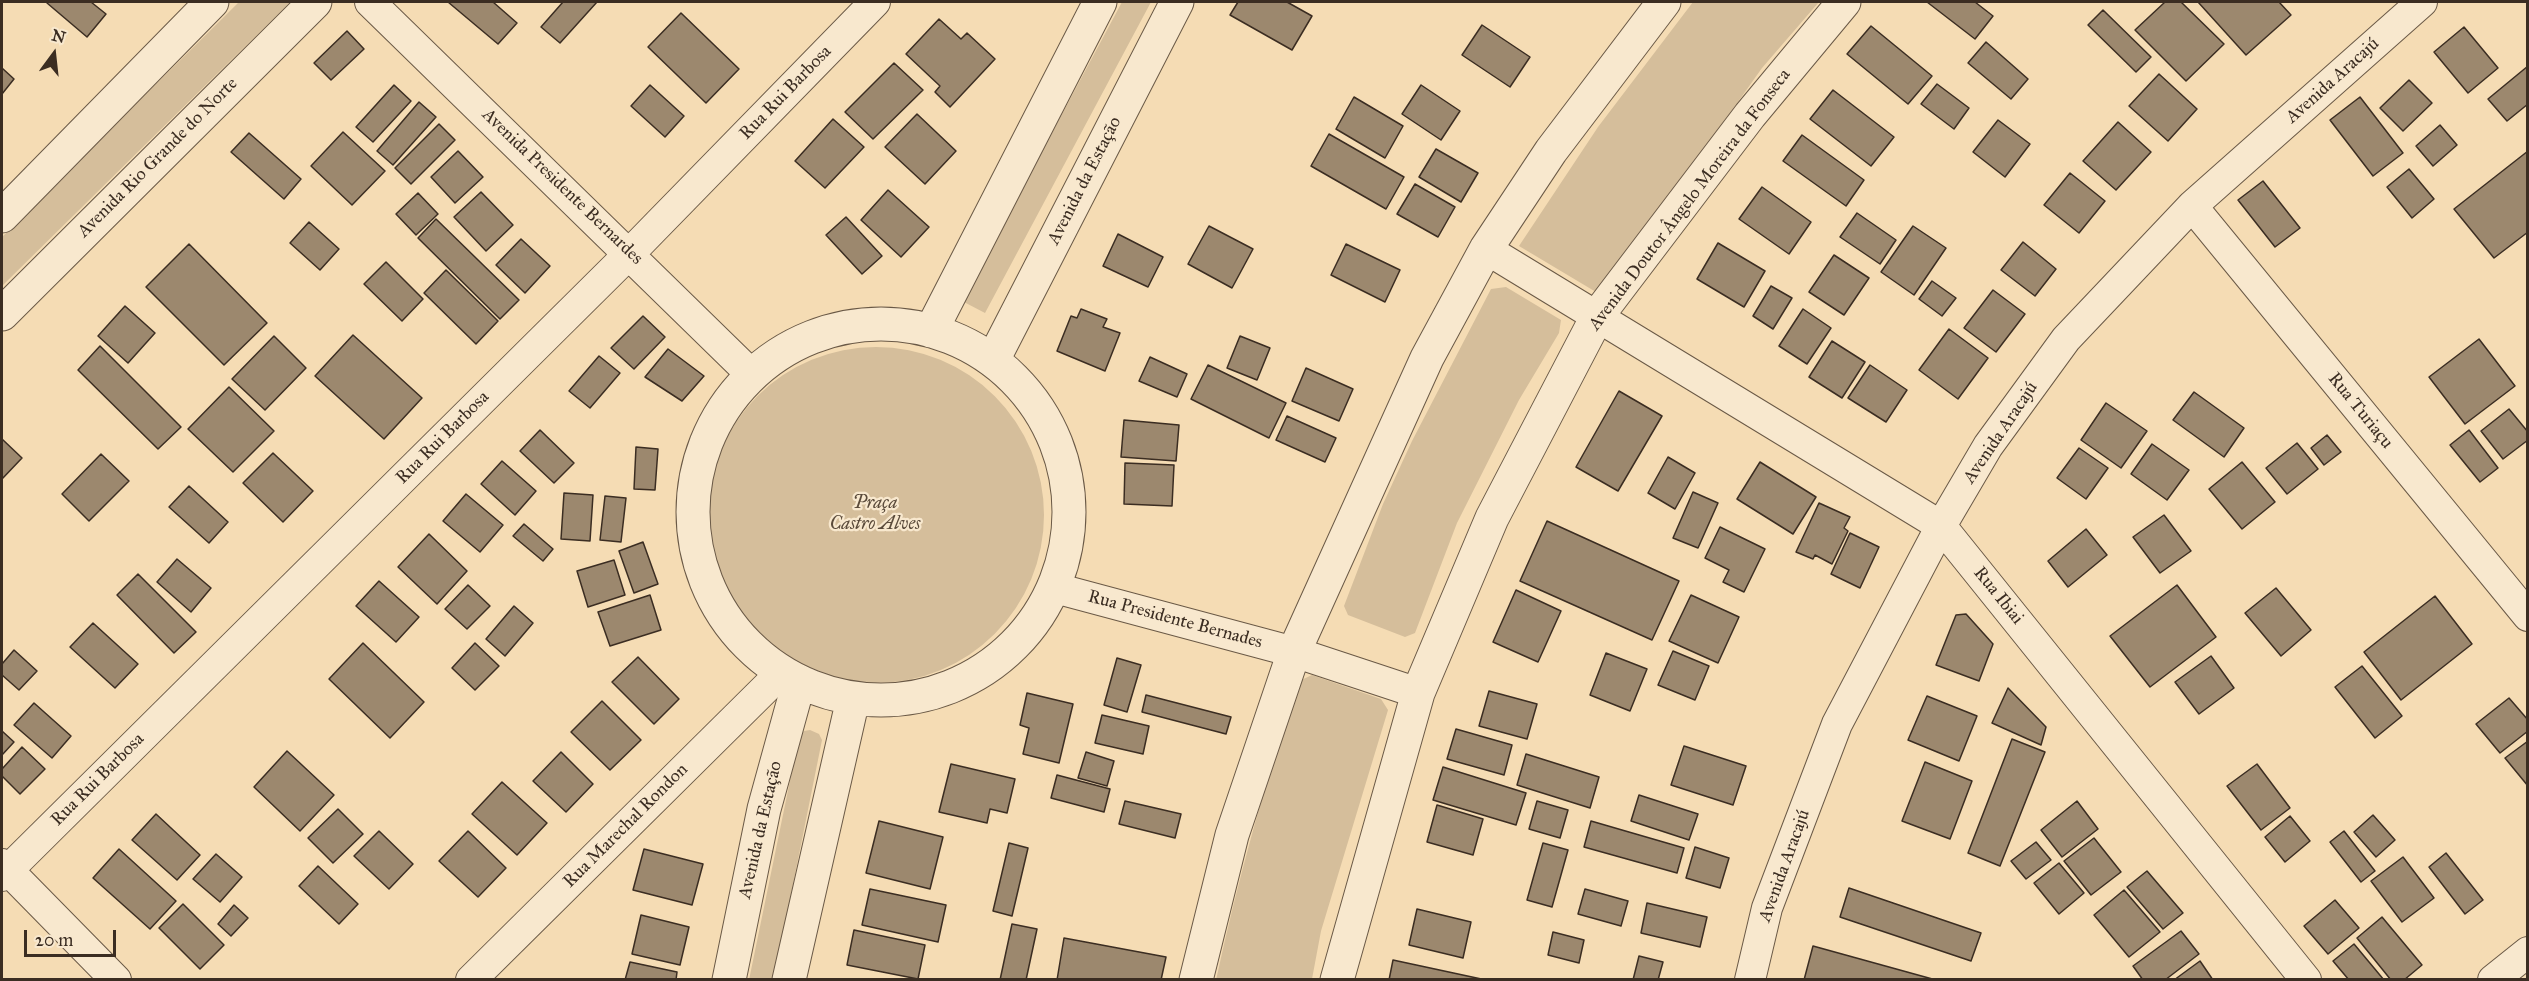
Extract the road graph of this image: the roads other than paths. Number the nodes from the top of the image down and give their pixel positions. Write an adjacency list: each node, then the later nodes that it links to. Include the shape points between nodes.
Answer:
1 (212, 2): 11 (street)
2 (315, 2): 14 (street, Avenida Rio Grande do Norte)
3 (370, 2): 13 (street, Avenida Presidente Bernardes)
4 (875, 2): 13 (street, Rua Rui Barbosa)
5 (1100, 2): 16 (street)
6 (1177, 2): 17 (street, Avenida da Estação)
7 (1664, 2): 12 (street, via 1551,151)
8 (1844, 2): 15 (street, Avenida Doutor Ângelo Moreira da Fonseca, via 1750,115)
9 (2422, 2): 10 (street, Avenida Aracajú)
10 (2192, 206): 19 (street, Avenida Aracajú, via 2067,339 1988,446); 21 (street, Rua Turiaçu)
11 (2, 216)
12 (1485, 249): 15 (street, Rua Ibiai); 22 (street, via 1427,358)
13 (630, 253): 18 (street, Avenida Presidente Bernardes); 26 (street, Rua Rui Barbosa)
14 (2, 314)
15 (1598, 315): 19 (street, Rua Ibiai); 24 (street, Avenida Doutor Ângelo Moreira da Fonseca, via 1492,518)
16 (931, 331): 17 (street); 18 (street, via 868,324 836,330 796,344)
17 (993, 360): 20 (street, via 1020,384 1042,413 1058,446 1068,482 1071,518 1066,554)
18 (752, 375): 23 (street, via 726,403 696,473 692,511 696,550 707,586 726,619 751,649)
19 (1941, 526): 34 (street, Avenida Aracajú, via 1837,724 1767,908); 35 (street, Rua Ibiai)
20 (1055, 588): 22 (street, Rua Presidente Bernades); 25 (street, via 1034,624 1006,654 973,678 935,693 894,700)
21 (2528, 616)
22 (1294, 652): 24 (street, Rua Presidente Bernades); 32 (street, via 1232,835)
23 (790, 677): 25 (street); 29 (street, Rua Marechal Rondon); 30 (street, Avenida da Estação)
24 (1418, 693): 33 (street, Avenida Doutor Ângelo Moreira da Fonseca)
25 (853, 699): 31 (street)
26 (3, 870): 28 (street)
27 (2528, 952): 36 (street)
28 (116, 980)
29 (471, 980)
30 (729, 980)
31 (789, 980)
32 (1196, 980)
33 (1338, 980)
34 (1750, 980)
35 (2306, 980)
36 (2493, 980)

